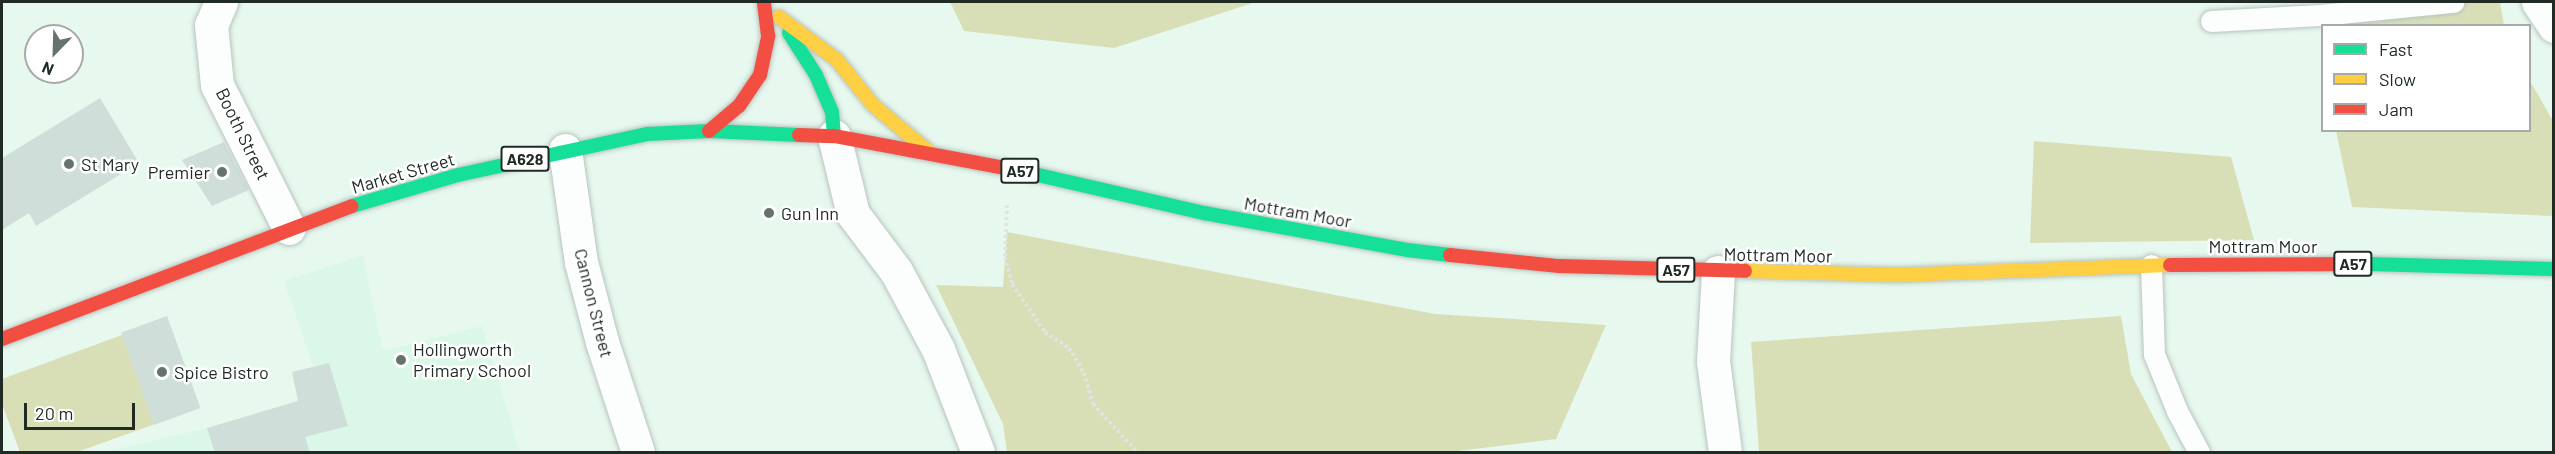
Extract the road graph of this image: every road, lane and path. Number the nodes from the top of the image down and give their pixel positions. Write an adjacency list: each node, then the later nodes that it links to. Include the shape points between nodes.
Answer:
1 (220, 2): 13 (street, Booth Street, via 211,25 218,85)
2 (766, 2): 5 (main road); 8 (main road, via 768,36 760,75 739,106)
3 (2452, 2): 6 (lane)
4 (2538, 2): 7 (street)
5 (779, 17): 9 (main road, via 816,75 832,112); 11 (main road, via 837,60 873,105)
6 (2211, 21)
7 (2553, 26)
8 (709, 131): 9 (main road, Market Street / A628); 10 (main road, Market Street / A628, via 647,134)
9 (834, 136): 11 (main road, Mottram Moor / A57); 19 (street, via 853,214 896,271 938,349)
10 (566, 150): 13 (main road, Market Street / A628, via 458,175); 18 (street, Cannon Street, via 581,262)
11 (929, 152): 12 (main road, Mottram Moor / A57)
12 (1008, 168): 16 (main road, Mottram Moor / A57, via 1204,213 1407,250 1559,266); 20 (path, via 1005,257 1012,284 1045,332 1069,348 1084,373 1093,404)
13 (289, 228): 17 (main road, Market Street / A628)
14 (2151, 265): 15 (main road, Mottram Moor / A57, via 2382,264); 16 (main road, Mottram Moor / A57, via 1897,275); 22 (lane, via 2154,354)
15 (2553, 269)
16 (1718, 272): 21 (street, via 1713,361)
17 (3, 334)
18 (638, 453)
19 (978, 453)
20 (1137, 453)
21 (1725, 453)
22 (2199, 453)

